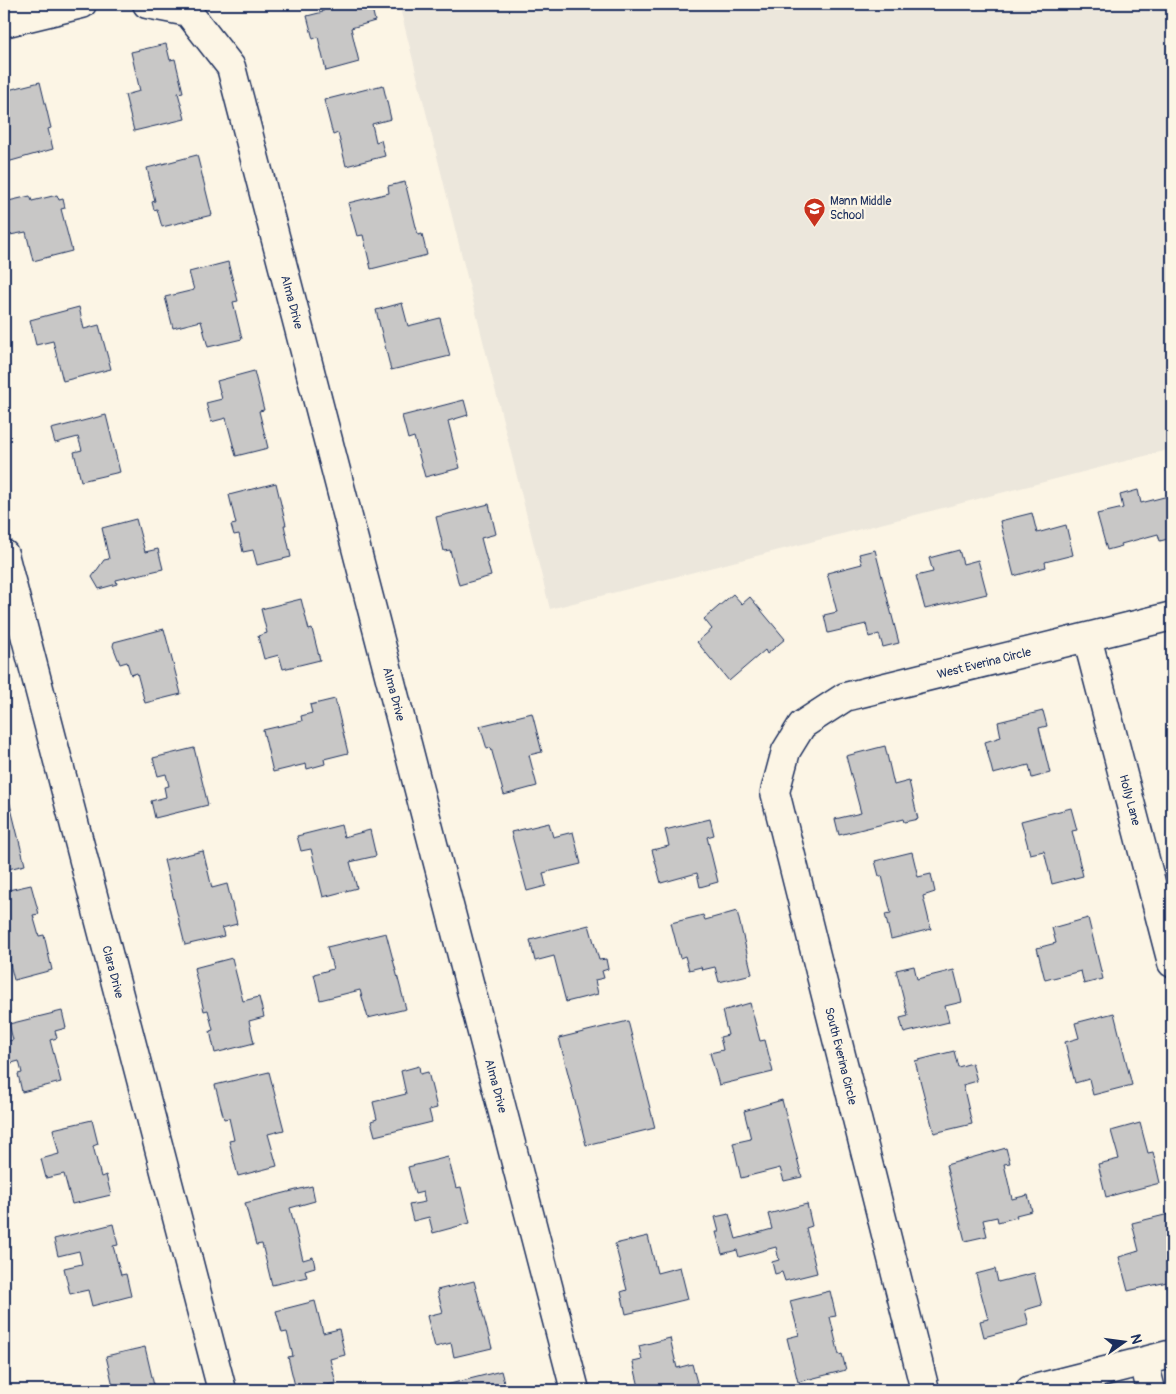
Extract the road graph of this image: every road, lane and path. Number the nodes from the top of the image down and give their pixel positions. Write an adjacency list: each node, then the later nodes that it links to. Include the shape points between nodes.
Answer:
1 (82, 4): 3 (street)
2 (147, 4): 12 (street, Alma Drive, via 188,12 231,67)
3 (4, 23)
4 (4, 554): 11 (street, Clara Drive)
5 (1172, 616): 6 (street, West Everina Circle)
6 (1087, 637): 7 (street, West Everina Circle, via 845,697); 8 (street, Holly Lane)
7 (802, 725): 13 (street, South Everina Circle, via 786,751 775,792)
8 (1172, 963)
9 (1172, 1354): 10 (street)
10 (1144, 1362): 14 (street); 15 (street)
11 (222, 1390)
12 (575, 1390)
13 (925, 1390)
14 (1030, 1390)
15 (1151, 1390)

